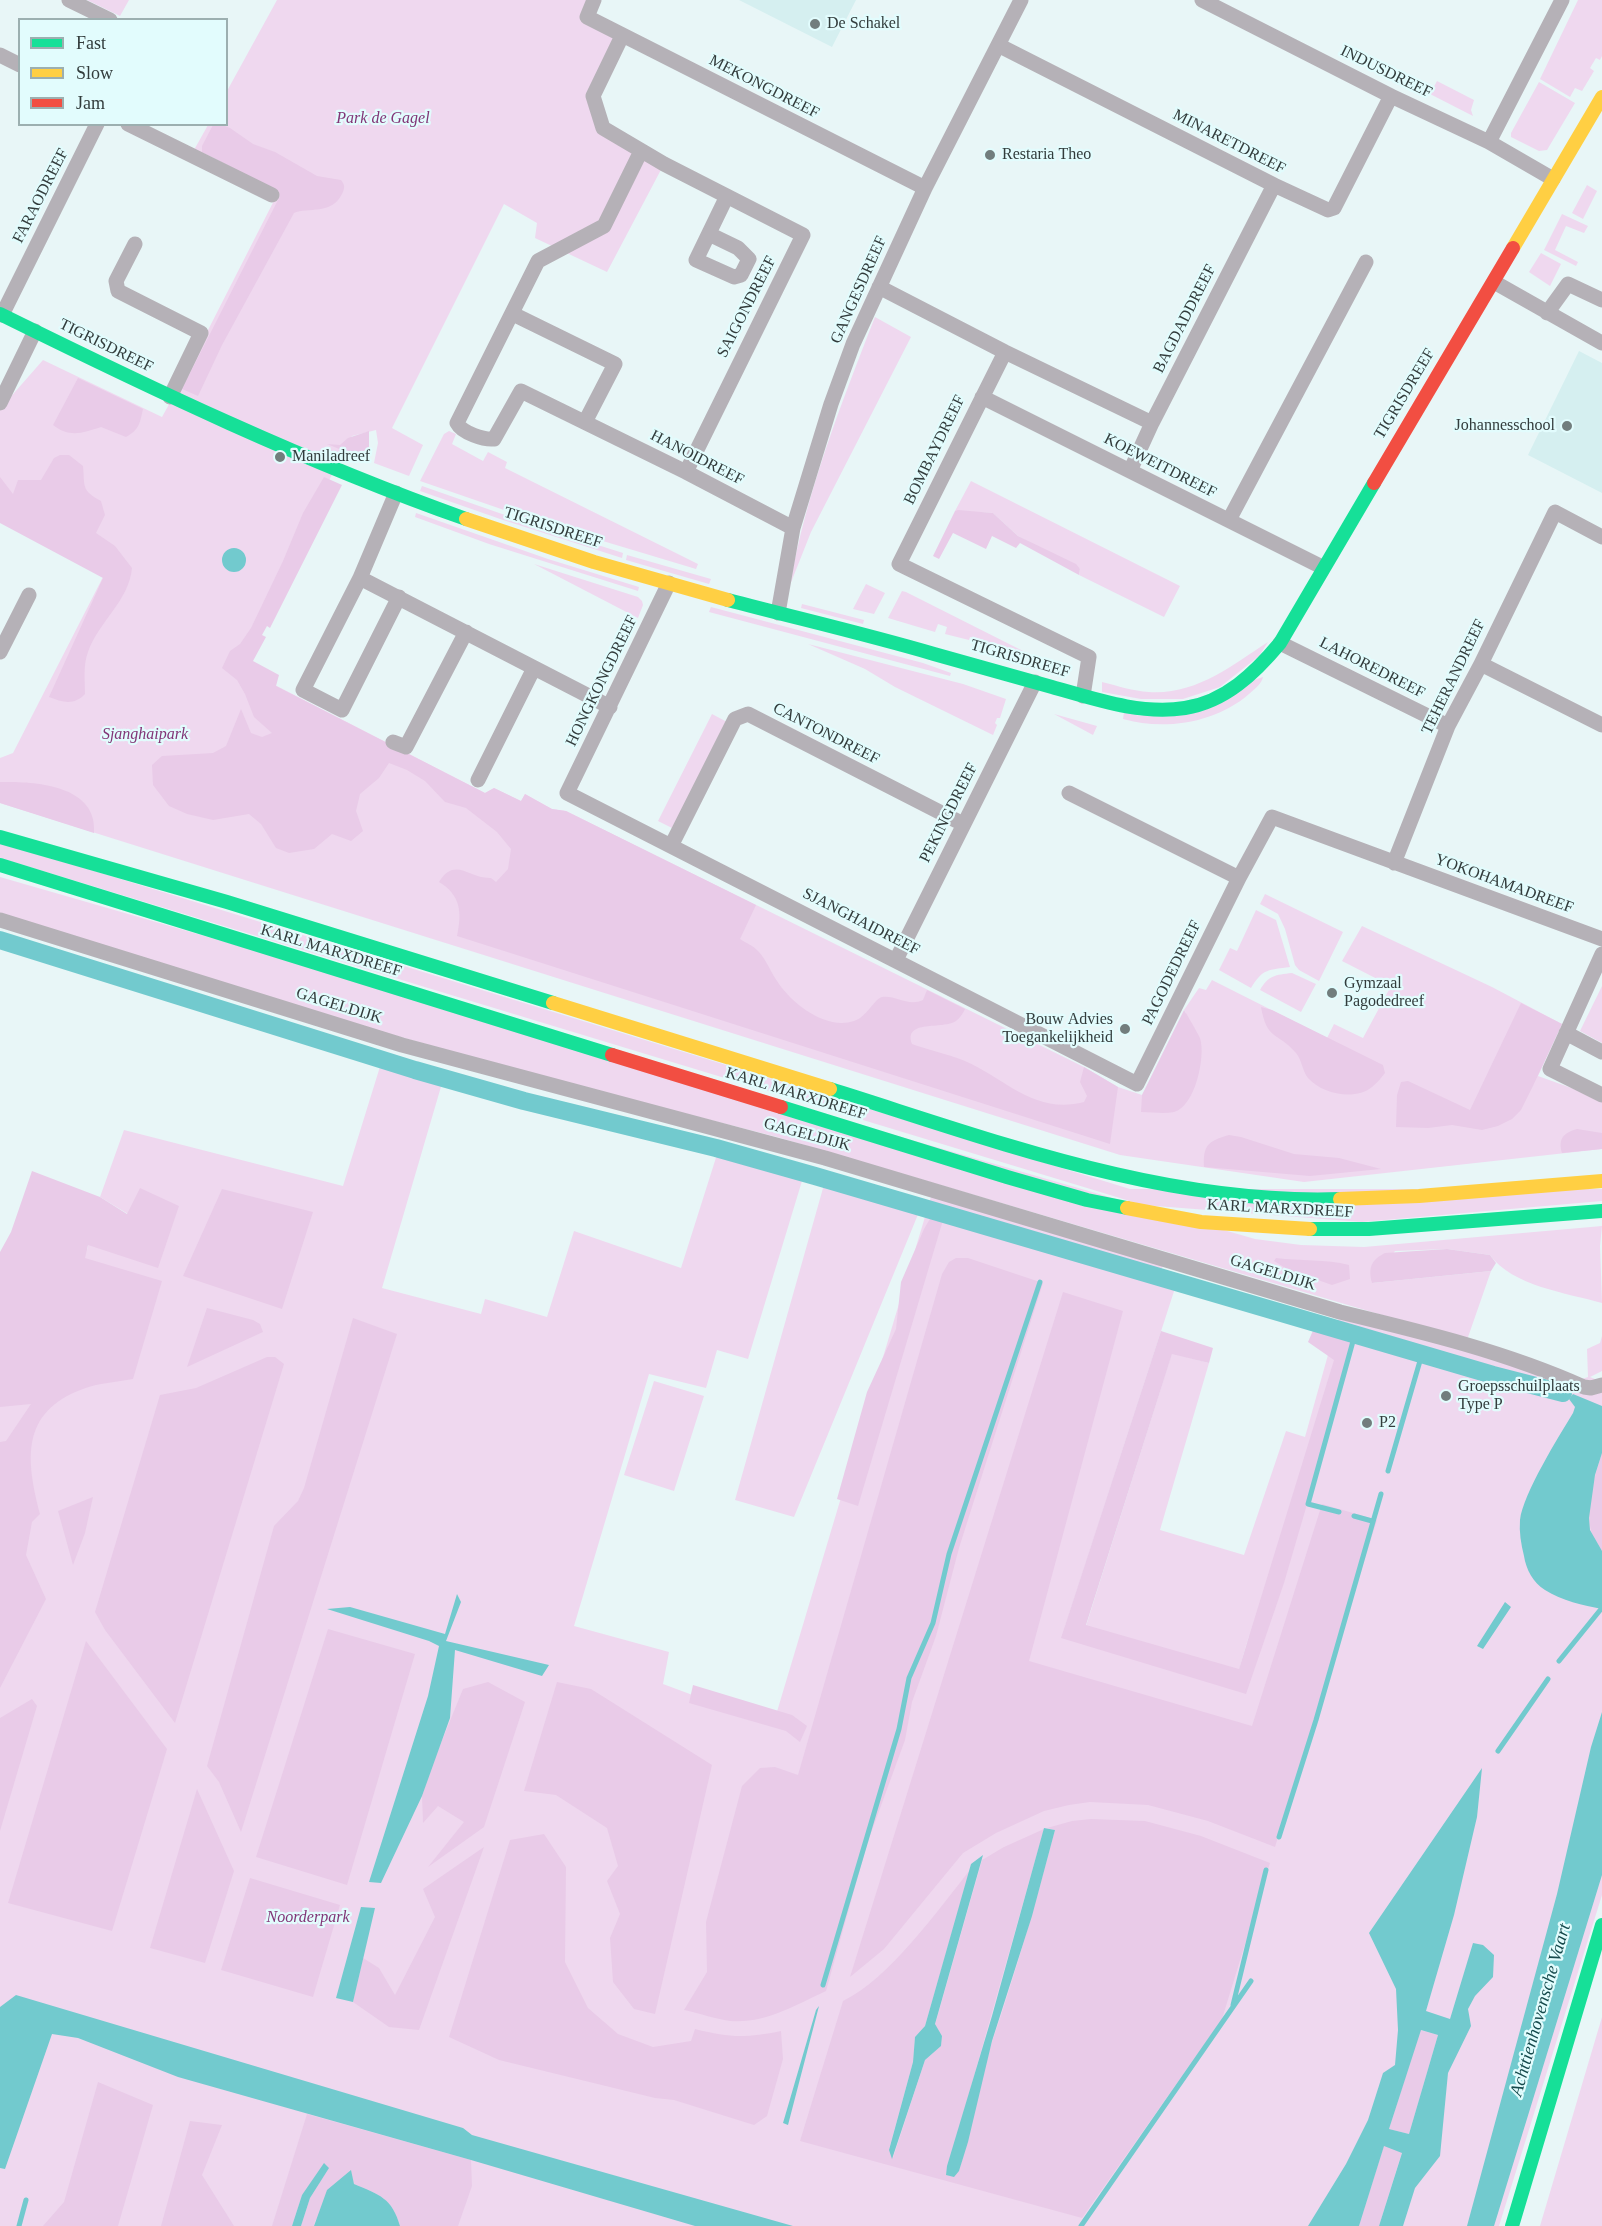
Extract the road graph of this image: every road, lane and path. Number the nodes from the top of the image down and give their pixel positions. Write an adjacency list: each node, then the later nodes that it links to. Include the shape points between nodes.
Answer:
1 (69, 0): 6 (street)
2 (594, 0): 7 (street, MEKONGDREEF, via 587,17)
3 (1021, 0): 8 (street, GANGESDREEF)
4 (1202, 0): 11 (street, INDUSDREEF)
5 (1562, 0): 15 (street)
6 (106, 18)
7 (622, 36): 16 (street, SAIGONDREEF, via 593,96 603,128); 19 (street, MEKONGDREEF)
8 (998, 45): 18 (street, MINARETDREEF); 19 (street, GANGESDREEF)
9 (0, 55): 10 (street)
10 (18, 64)
11 (1391, 96): 15 (street, INDUSDREEF); 18 (street, MINARETDREEF, via 1334,208 1328,210)
12 (1602, 97): 17 (main road, TIGRISDREEF)
13 (96, 126): 30 (street, FARAODREEF)
14 (132, 126): 20 (street)
15 (1489, 142): 17 (street, INDUSDREEF)
16 (641, 151): 21 (street, SAIGONDREEF); 29 (street, HANOIDREEF, via 604,226 538,261)
17 (1553, 179): 25 (main road, TIGRISDREEF)
18 (1274, 185): 38 (street, BAGDADDREEF)
19 (925, 188): 26 (street, GANGESDREEF)
20 (272, 195)
21 (727, 195): 22 (street); 40 (street, SAIGONDREEF, via 803,235)
22 (709, 234)
23 (135, 244): 34 (street, via 116,281 118,291 201,333)
24 (1366, 262): 42 (street)
25 (1494, 282): 28 (street); 46 (main road, TIGRISDREEF)
26 (879, 287): 33 (street, KOEWEITDREEF); 43 (street, GANGESDREEF, via 831,404)
27 (1602, 300): 28 (street, via 1568,284)
28 (1547, 313): 32 (street)
29 (513, 314): 37 (street, via 615,364); 37 (street, HANOIDREEF, via 457,423 460,428 487,440 494,439 521,391)
30 (1, 315): 31 (main road, TIGRISDREEF)
31 (35, 331): 34 (main road, TIGRISDREEF); 36 (street)
32 (1602, 343)
33 (1005, 352): 35 (street, BOMBAYDREEF); 38 (street, KOEWEITDREEF)
34 (170, 397): 41 (main road, TIGRISDREEF)
35 (982, 397): 39 (street, KOEWEITDREEF); 45 (street, BOMBAYDREEF)
36 (0, 403)
37 (585, 422): 40 (street, HANOIDREEF)
38 (1152, 423): 39 (street, BAGDADDREEF)
39 (1130, 471): 42 (street, KOEWEITDREEF)
40 (686, 472): 43 (street, HANOIDREEF)
41 (396, 494): 47 (street); 48 (main road, TIGRISDREEF)
42 (1228, 520): 46 (street, KOEWEITDREEF)
43 (793, 528): 51 (street, GANGESDREEF)
44 (1602, 537): 55 (street, TEHERANDREEF, via 1555,512)
45 (899, 564): 58 (street, TIGRISDREEF, via 1089,657)
46 (1322, 567): 53 (main road, TIGRISDREEF)
47 (360, 578): 50 (street); 50 (street, via 303,690 342,710)
48 (669, 584): 51 (main road, TIGRISDREEF); 59 (street, HONGKONGDREEF)
49 (29, 595): 54 (street)
50 (399, 597): 52 (street)
51 (778, 613): 57 (main road, TIGRISDREEF)
52 (466, 632): 56 (street); 62 (street, via 406,747)
53 (1280, 643): 58 (main road, TIGRISDREEF, via 1239,685 1186,708 1154,709); 61 (street, LAHOREDREEF)
54 (0, 652)
55 (1481, 664): 60 (street); 61 (street, TEHERANDREEF)
56 (534, 668): 59 (street); 63 (street)
57 (1035, 682): 58 (main road, TIGRISDREEF); 66 (street, PEKINGDREEF)
58 (1083, 696)
59 (610, 707): 64 (street, HONGKONGDREEF)
60 (1602, 725)
61 (1448, 726): 69 (street, TEHERANDREEF)
62 (393, 742)
63 (478, 780)
64 (567, 793): 68 (street, SJANGHAIDREEF)
65 (1069, 793): 71 (street)
66 (963, 824): 68 (street, CANTONDREEF, via 748,714 735,719); 75 (street, PEKINGDREEF)
67 (0, 837): 80 (main road, KARL MARXDREEF, via 227,902 1101,1172 1181,1189 1311,1200 1419,1196)
68 (671, 846): 75 (street, SJANGHAIDREEF)
69 (1394, 862): 71 (street, PAGODEDREEF, via 1272,817); 73 (street, YOKOHAMADREEF)
70 (0, 865): 81 (main road, KARL MARXDREEF, via 1087,1200 1201,1221 1289,1229 1369,1229)
71 (1239, 878): 78 (street, PAGODEDREEF)
72 (0, 920): 82 (street, GAGELDIJK, via 402,1045 825,1158 1504,1357 1584,1387)
73 (1602, 939)
74 (1602, 954): 76 (street)
75 (896, 960): 78 (street, SJANGHAIDREEF)
76 (1566, 1033): 77 (street); 79 (street, via 1550,1069)
77 (1602, 1052)
78 (1137, 1084)
79 (1602, 1095)
80 (1602, 1181)
81 (1602, 1211)
82 (1602, 1385)
83 (1602, 1925): 84 (main road)
84 (1512, 2226)

